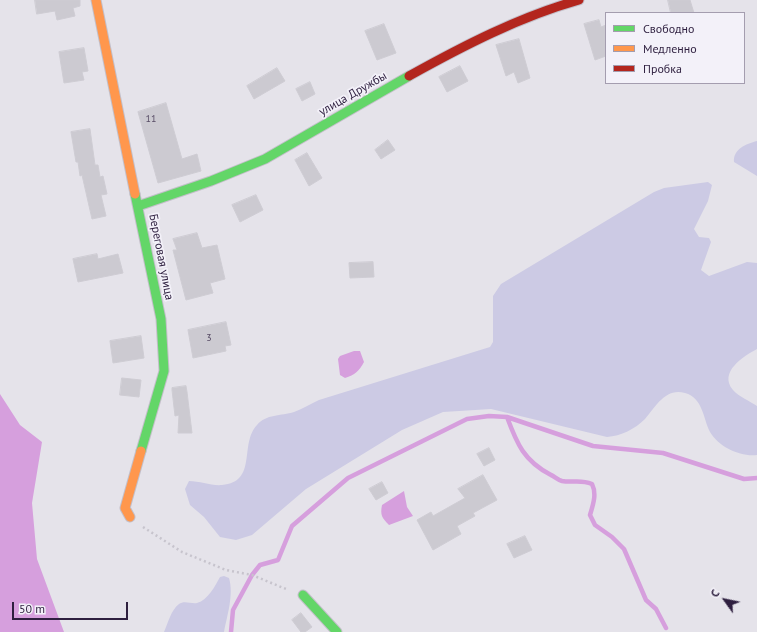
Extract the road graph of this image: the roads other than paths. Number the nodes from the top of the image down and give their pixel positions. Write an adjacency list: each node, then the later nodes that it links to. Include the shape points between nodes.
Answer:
1 (96, 0): 3 (street, Береговая улица)
2 (580, 0): 3 (street, улица Дружбы, via 563,4 478,38 282,150 243,169 213,182)
3 (138, 206): 4 (street, Береговая улица, via 161,319 164,371 125,508)
4 (130, 517)
5 (303, 595): 6 (street)
6 (336, 632)

